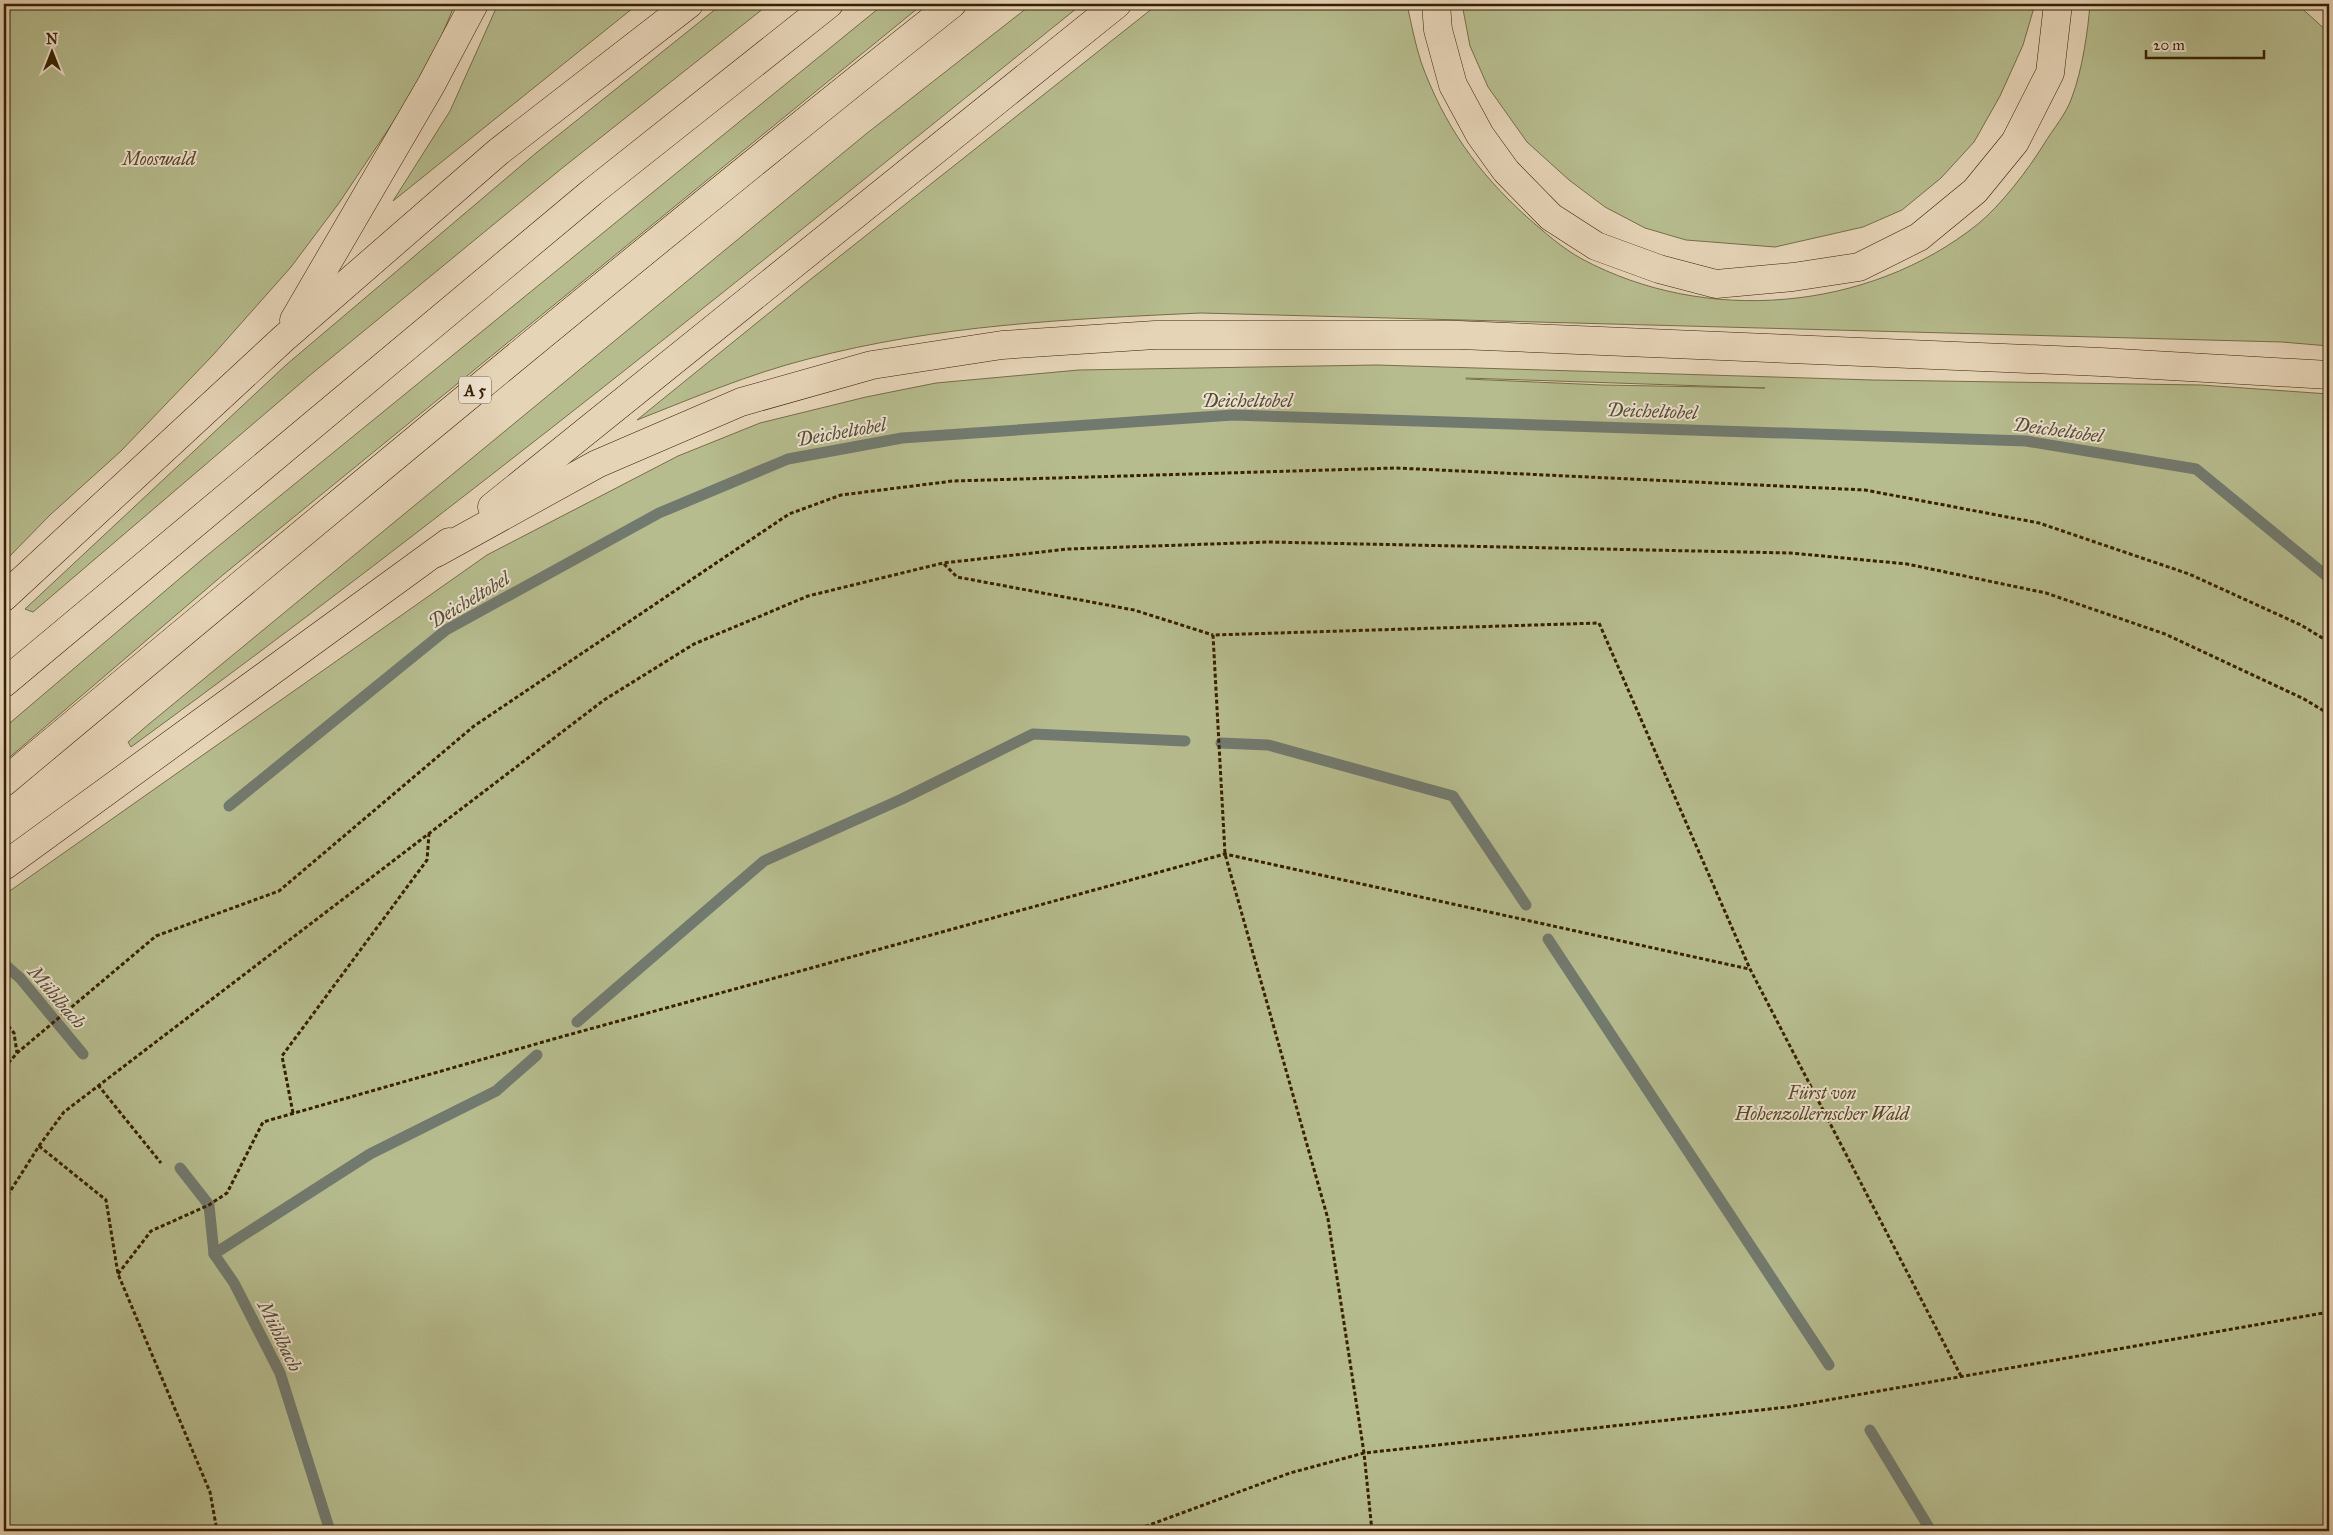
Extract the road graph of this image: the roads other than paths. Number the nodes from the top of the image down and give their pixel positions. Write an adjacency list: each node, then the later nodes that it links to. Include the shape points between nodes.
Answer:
1 (474, 4): 8 (highway, via 431,85)
2 (689, 4): 8 (highway, via 498,152)
3 (829, 4): 12 (highway, via 592,192)
4 (952, 4): 13 (highway, A 5, via 691,212)
5 (1117, 4): 10 (highway)
6 (1436, 4): 7 (highway, via 1438,30 1454,85 1480,135 1506,171 1551,217 1596,246 1716,284 1859,267 1919,236 1975,192 2015,142 2050,73)
7 (2058, 4)
8 (283, 339): 11 (highway)
9 (2329, 375): 10 (highway, via 1459,334 1155,334 1002,345 872,364 742,402 597,464)
10 (436, 553): 14 (highway)
11 (4, 598)
12 (4, 683)
13 (4, 782)
14 (4, 866)

